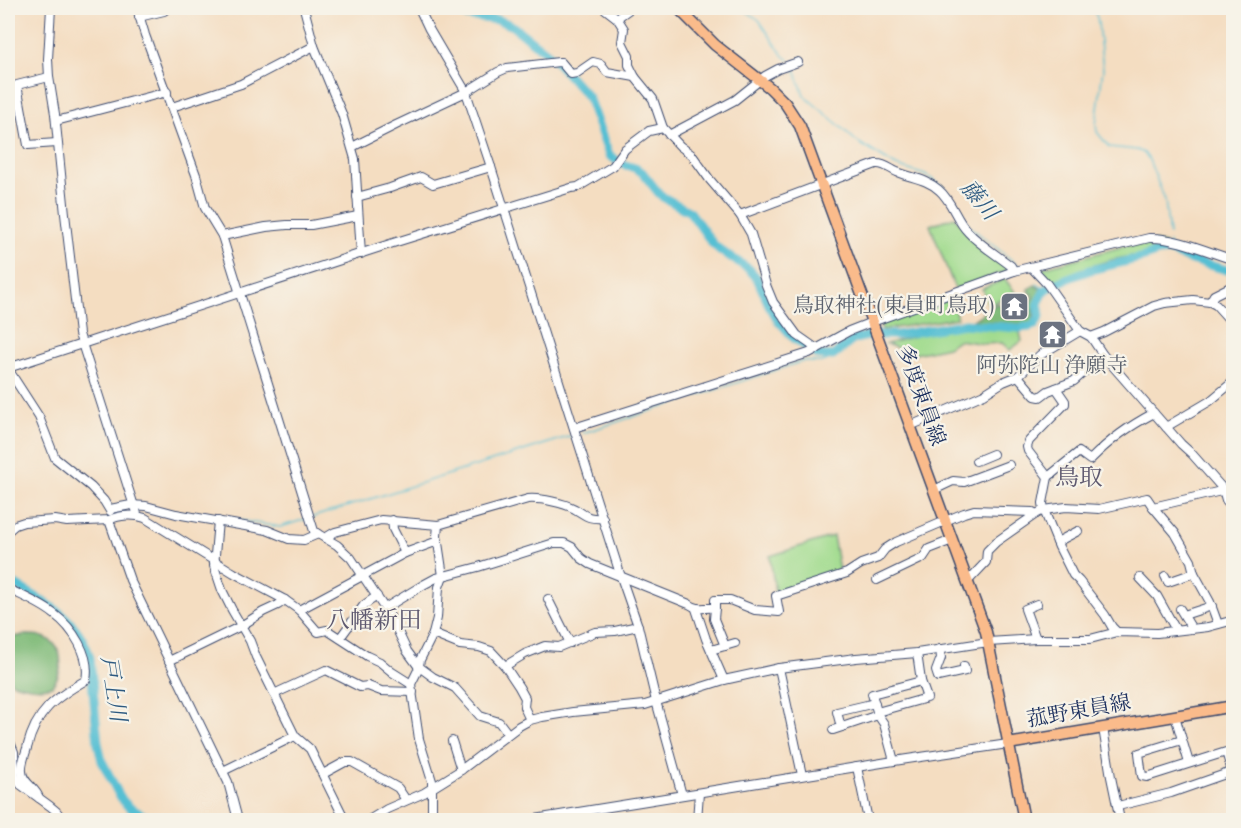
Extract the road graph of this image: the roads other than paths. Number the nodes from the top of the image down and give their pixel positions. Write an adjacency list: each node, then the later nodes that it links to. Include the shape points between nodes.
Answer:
1 (51, 8): 14 (street)
2 (137, 8): 9 (street)
3 (167, 8): 9 (street)
4 (304, 8): 11 (street)
5 (418, 8): 16 (street)
6 (604, 8): 10 (street)
7 (631, 8): 10 (street)
8 (678, 8): 15 (main road, 多度東員線, via 715,45)
9 (139, 16): 17 (street)
10 (617, 18): 13 (street, via 624,29 622,42)
11 (314, 46): 18 (street, via 241,84); 22 (street)
12 (797, 62): 15 (street)
13 (635, 76): 16 (street, via 608,72 601,64 593,63 571,74 561,62 555,62 507,68); 20 (street, via 653,99)
14 (49, 78): 19 (street); 21 (street, via 17,85 28,145)
15 (760, 79): 20 (street, via 735,100); 24 (main road, 多度東員線, via 785,103 800,126)
16 (466, 92): 22 (street); 23 (street)
17 (167, 93): 18 (street); 19 (street)
18 (172, 107): 29 (street, via 205,208)
19 (56, 121): 21 (street)
20 (666, 132): 26 (street, via 649,131 625,149 610,168 578,187); 27 (street, via 692,155)
21 (57, 143): 40 (street)
22 (352, 147): 25 (street)
23 (491, 167): 25 (street, via 433,184 421,177); 26 (street)
24 (822, 184): 27 (street); 32 (street, via 881,163 896,172 920,178 946,198 968,233 1011,266); 37 (main road, 多度東員線)
25 (357, 197): 28 (street)
26 (504, 209): 30 (street); 50 (street)
27 (740, 215): 41 (street, via 752,234 773,302 796,335)
28 (358, 216): 29 (street); 30 (street)
29 (222, 236): 34 (street)
30 (361, 254): 34 (street)
31 (1233, 260): 32 (street, via 1157,238)
32 (1022, 269): 37 (street); 38 (street, via 1047,284)
33 (1233, 285): 35 (street)
34 (239, 293): 40 (street); 73 (street, via 314,531)
35 (1209, 302): 36 (street); 39 (street, via 1193,300 1154,306)
36 (1233, 325)
37 (875, 329): 41 (street, via 849,331); 48 (main road, 多度東員線)
38 (1080, 331): 39 (street); 44 (street, via 1040,355)
39 (1091, 337): 42 (street)
40 (82, 344): 43 (street); 58 (street)
41 (814, 350): 50 (street)
42 (1103, 355): 46 (street, via 1074,381); 47 (street)
43 (8, 368): 60 (street, via 39,417 55,458)
44 (1018, 376): 46 (street, via 1035,396); 48 (street)
45 (1233, 381): 49 (street, via 1210,401)
46 (1056, 388): 54 (street, via 1065,404 1026,447)
47 (1154, 413): 49 (street); 54 (street, via 1130,426 1090,460 1079,452)
48 (910, 426): 57 (main road, 多度東員線)
49 (1166, 427): 56 (street)
50 (574, 428): 65 (street)
51 (976, 461): 53 (street, via 990,455)
52 (1009, 465): 53 (street)
53 (991, 472): 57 (street)
54 (1048, 477): 62 (street)
55 (1233, 488): 56 (street)
56 (1223, 489): 59 (street); 61 (street)
57 (934, 490): 69 (main road, 多度東員線)
58 (135, 505): 60 (street); 64 (street); 68 (street)
59 (1153, 507): 62 (street, via 1147,498 1100,509); 79 (street, via 1175,533)
60 (110, 508): 66 (street)
61 (1233, 509)
62 (1044, 510): 63 (street); 76 (street)
63 (1036, 514): 69 (street, via 974,510); 86 (street, via 996,542 987,551 986,562)
64 (137, 515): 66 (street); 78 (street)
65 (603, 518): 70 (street, via 583,515 539,498); 83 (street)
66 (111, 519): 71 (street, via 24,522); 114 (street, via 130,580)
67 (392, 520): 70 (street); 73 (street); 77 (street)
68 (218, 521): 73 (street, via 289,538); 78 (street)
69 (946, 521): 74 (main road, 多度東員線); 94 (street, via 896,542 878,558 847,573 776,596 779,612 755,610 730,600 715,600)
70 (438, 525): 75 (street)
71 (8, 531)
72 (1078, 531): 76 (street)
73 (321, 536): 80 (street, via 347,554)
74 (952, 540): 85 (street); 86 (main road, 多度東員線)
75 (438, 541): 77 (street); 81 (street)
76 (1057, 542): 103 (street, via 1072,575)
77 (405, 553): 80 (street)
78 (214, 560): 90 (street); 99 (street, via 222,590)
79 (1194, 573): 82 (street, via 1168,582); 92 (street)
80 (363, 576): 88 (street); 96 (street)
81 (443, 576): 83 (street, via 564,543 590,564); 93 (street); 104 (street)
82 (1165, 576)
83 (621, 577): 95 (street); 100 (street)
84 (1140, 578): 102 (street, via 1157,596)
85 (877, 580)
86 (968, 581): 107 (main road, 多度東員線)
87 (8, 589): 147 (street, via 56,615 81,647 87,663 86,680 53,701 31,732 22,772)
88 (377, 596): 93 (street); 105 (street, via 364,605)
89 (548, 599): 108 (street)
90 (285, 600): 96 (street); 99 (street)
91 (1037, 604): 106 (street, via 1022,608)
92 (1212, 606): 98 (street); 101 (street, via 1182,612)
93 (385, 608): 115 (street)
94 (715, 608): 95 (street); 110 (street, via 714,619)
95 (696, 609): 112 (street)
96 (299, 610): 105 (street, via 318,632 327,630)
97 (1233, 620): 98 (street)
98 (1218, 624): 101 (street)
99 (241, 626): 114 (street); 122 (street)
100 (638, 626): 108 (street, via 595,632); 123 (street)
101 (1192, 629): 102 (street)
102 (1176, 630): 103 (street)
103 (1117, 632): 106 (street, via 1090,639)
104 (433, 634): 115 (street); 116 (street, via 491,651)
105 (340, 638): 121 (street, via 380,662)
106 (1036, 639): 107 (street)
107 (988, 642): 111 (street); 135 (main road, 多度東員線)
108 (570, 643): 116 (street, via 545,646)
109 (735, 643): 110 (street)
110 (725, 646): 112 (street)
111 (940, 649): 113 (street); 117 (street, via 938,677 965,671)
112 (711, 650): 119 (street)
113 (917, 653): 118 (street); 120 (street)
114 (169, 661): 140 (street)
115 (418, 666): 121 (street); 130 (street, via 457,690 480,716 500,722)
116 (505, 666): 128 (street, via 524,695)
117 (964, 666)
118 (779, 668): 119 (street); 143 (street)
119 (724, 680): 123 (street)
120 (921, 681): 124 (street, via 872,694); 126 (street, via 927,698)
121 (412, 688): 122 (street, via 379,691 360,687 326,670); 144 (street, via 419,739)
122 (274, 694): 131 (street)
123 (656, 701): 128 (street); 146 (street)
124 (875, 703): 126 (street); 126 (street, via 837,712 837,728)
125 (1233, 706): 127 (main road, 菰野東員線)
126 (878, 714): 136 (street)
127 (1175, 716): 129 (main road, 菰野東員線); 133 (street)
128 (530, 720): 130 (street)
129 (1103, 728): 135 (main road, 菰野東員線); 149 (street)
130 (508, 734): 139 (street)
131 (295, 736): 140 (street); 142 (street, via 310,749)
132 (8, 737): 147 (street, via 14,752 15,777)
133 (1182, 740): 137 (street); 137 (street, via 1139,753 1142,776)
134 (452, 741): 139 (street)
135 (1008, 744): 136 (street); 158 (main road, 菰野東員線)
136 (894, 761): 138 (street)
137 (1189, 763): 141 (street, via 1226,752)
138 (857, 767): 143 (street); 157 (street)
139 (461, 770): 144 (street)
140 (223, 771): 151 (street)
141 (1233, 771): 149 (street)
142 (323, 774): 148 (street, via 352,762 398,788); 152 (street)
143 (802, 776): 145 (street)
144 (432, 788): 148 (street); 154 (street)
145 (699, 793): 146 (street); 156 (street)
146 (682, 795): 155 (street)
147 (39, 798): 150 (street)
148 (406, 800): 153 (street)
149 (1118, 806): 159 (street)
150 (63, 820)
151 (238, 820)
152 (345, 820)
153 (369, 820)
154 (432, 820)
155 (529, 820)
156 (697, 820)
157 (868, 820)
158 (1024, 820)
159 (1120, 820)

